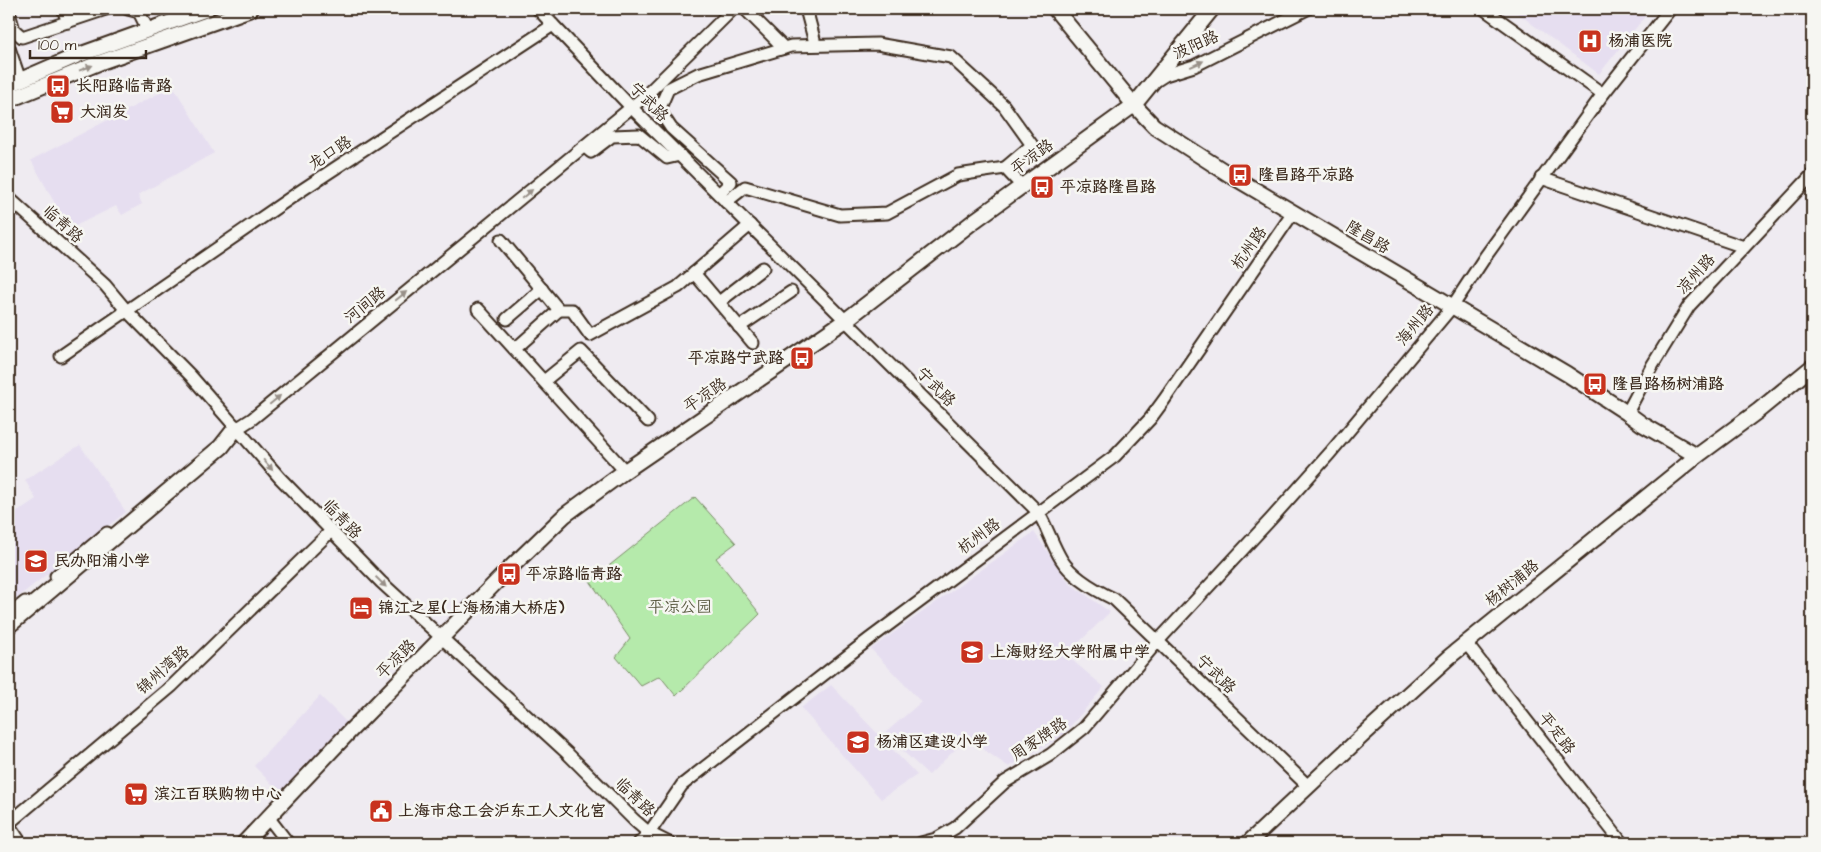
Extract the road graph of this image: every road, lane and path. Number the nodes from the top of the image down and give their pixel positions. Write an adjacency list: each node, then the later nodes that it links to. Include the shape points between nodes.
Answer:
1 (63, 9): 16 (street)
2 (106, 9): 16 (street)
3 (128, 9): 18 (street, via 139,12)
4 (207, 9): 18 (main road)
5 (252, 9): 25 (main road, one-way to 5, via 101,62)
6 (538, 9): 17 (street, 宁武路)
7 (732, 9): 27 (street, 河间路, via 644,97)
8 (745, 9): 21 (street)
9 (806, 9): 19 (street)
10 (1055, 9): 26 (main road, 隆昌路)
11 (1212, 9): 23 (main road, 平凉路)
12 (1307, 9): 23 (street, 波阳路, one-way to 12, via 1165,75 1194,66)
13 (1484, 9): 24 (street)
14 (1670, 9): 24 (street, 海州路)
15 (9, 13): 16 (street, via 14,30 22,37)
16 (68, 22)
17 (553, 25): 27 (street, 宁武路); 47 (street, 龙口路)
18 (148, 30): 22 (main road)
19 (814, 39)
20 (9, 48): 22 (street)
21 (784, 48): 30 (street, via 877,44 951,57 1004,106 1032,144); 35 (street, via 698,74 668,89 659,110 671,128 731,182)
22 (14, 83)
23 (1152, 83): 26 (main road, 平凉路)
24 (1602, 94): 32 (street, 海州路)
25 (9, 100)
26 (1134, 105): 33 (main road, 平凉路); 36 (main road, 隆昌路, via 1154,126)
27 (630, 106): 28 (street, 河间路); 29 (street, 宁武路)
28 (585, 147): 29 (street, via 591,152 612,136 639,135 667,158); 59 (street, 河间路, one-way to 28, via 252,419)
29 (680, 156): 35 (street, 宁武路)
30 (1005, 168): 33 (street); 35 (street, via 958,175 887,213 840,215 745,187)
31 (1812, 175): 39 (street, 凉州路)
32 (1541, 178): 39 (street); 45 (street, 海州路)
33 (1022, 186): 50 (main road, 平凉路)
34 (9, 198): 47 (street, 临青路, via 105,285)
35 (722, 198): 37 (street, 宁武路)
36 (1294, 213): 45 (main road, 隆昌路); 62 (street, 杭州路, via 1150,420 1116,456)
37 (750, 225): 41 (street); 50 (street, 宁武路)
38 (501, 240): 42 (street)
39 (1744, 247): 57 (street, 凉州路, via 1686,311)
40 (763, 268): 44 (street)
41 (694, 273): 44 (street); 48 (street, via 678,287 590,335 572,310)
42 (542, 289): 48 (street); 49 (street)
43 (790, 292): 51 (street)
44 (719, 302): 51 (street)
45 (1452, 307): 57 (main road, 隆昌路); 67 (street, 海州路, via 1297,490)
46 (478, 309): 53 (street)
47 (126, 310): 54 (street, 龙口路); 59 (street, 临青路)
48 (559, 310): 53 (street)
49 (507, 319)
50 (846, 320): 61 (main road, 平凉路); 62 (street, 宁武路)
51 (740, 326): 52 (street)
52 (753, 343)
53 (515, 349): 56 (street)
54 (60, 356)
55 (1812, 367): 60 (main road, 杨树浦路)
56 (544, 381): 58 (street, via 580,351); 61 (street)
57 (1627, 412): 60 (main road, 隆昌路)
58 (648, 421)
59 (236, 428): 63 (street, 临青路, one-way to 63); 64 (street, 河间路); 65 (highway, via 221,447)
60 (1697, 456): 68 (main road, 杨树浦路)
61 (625, 472): 66 (main road, 平凉路, via 564,515)
62 (1038, 512): 67 (street, 宁武路, via 1061,559 1070,570 1114,599); 73 (street, 杭州路, via 682,785)
63 (331, 532): 66 (street, 临青路, one-way to 66); 71 (street, 锦州湾路, via 172,686)
64 (9, 615)
65 (9, 625)
66 (442, 637): 70 (main road, 平凉路); 73 (street, 临青路)
67 (1158, 641): 69 (street, 宁武路); 81 (street, 周家牌路, via 1084,728 1050,755 1005,782 955,828)
68 (1466, 643): 69 (main road, 杨树浦路); 83 (street, 平定路)
69 (1308, 786): 82 (main road, 杨树浦路)
70 (268, 817): 77 (main road, 平凉路); 78 (street)
71 (9, 823)
72 (9, 828): 76 (main road)
73 (649, 832): 79 (street, 杭州路); 80 (street, 临青路)
74 (9, 839): 75 (highway)
75 (12, 843)
76 (19, 843)
77 (244, 843)
78 (288, 843)
79 (639, 843)
80 (669, 843)
81 (921, 843)
82 (1248, 843)
83 (1622, 843)

